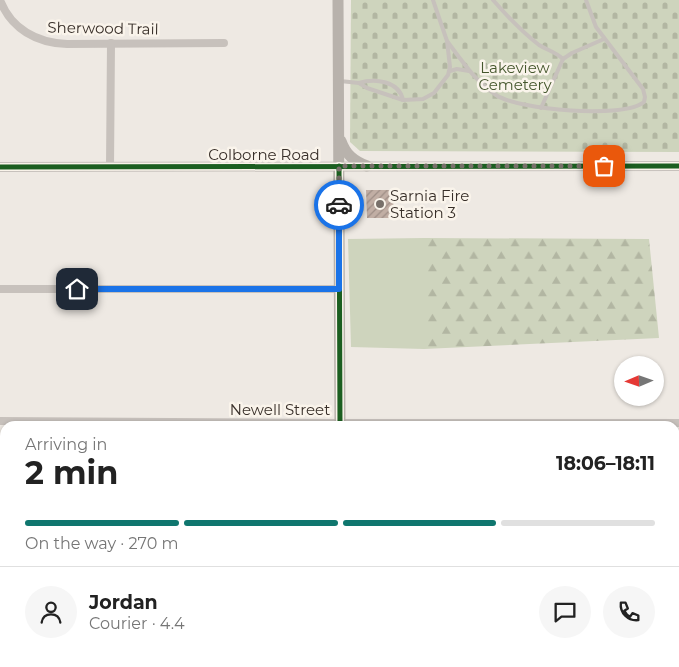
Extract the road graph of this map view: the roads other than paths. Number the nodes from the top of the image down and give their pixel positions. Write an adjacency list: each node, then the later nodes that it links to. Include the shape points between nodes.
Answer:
1 (0, 0): 8 (street, Sherwood Trail, via 16,24 40,40)
2 (338, 0): 13 (main road)
3 (433, 0): 7 (lane)
4 (493, 0): 10 (lane, via 514,24)
5 (586, 0): 6 (lane)
6 (604, 39): 10 (lane); 16 (lane, via 638,81 643,89 644,102 634,108 623,109)
7 (447, 42): 11 (lane); 12 (lane)
8 (111, 43): 9 (street, Sherwood Trail); 22 (street)
9 (224, 43)
10 (563, 59): 16 (lane)
11 (450, 71): 12 (lane); 15 (lane, via 429,96)
12 (470, 71): 16 (lane, via 497,96)
13 (339, 81): 14 (lane); 17 (main road)
14 (359, 83): 15 (lane); 15 (lane, via 371,80 388,83 402,94)
15 (403, 100)
16 (541, 108)
17 (339, 137): 19 (main road); 20 (main road, via 349,156)
18 (0, 166): 22 (street, Colborne Road)
19 (339, 166): 20 (street, Colborne Road); 22 (street, Colborne Road); 24 (main road)
20 (368, 166): 21 (street, Colborne Road)
21 (679, 166)
22 (110, 167)
23 (0, 289): 24 (street)
24 (339, 289): 25 (main road)
25 (340, 421)

